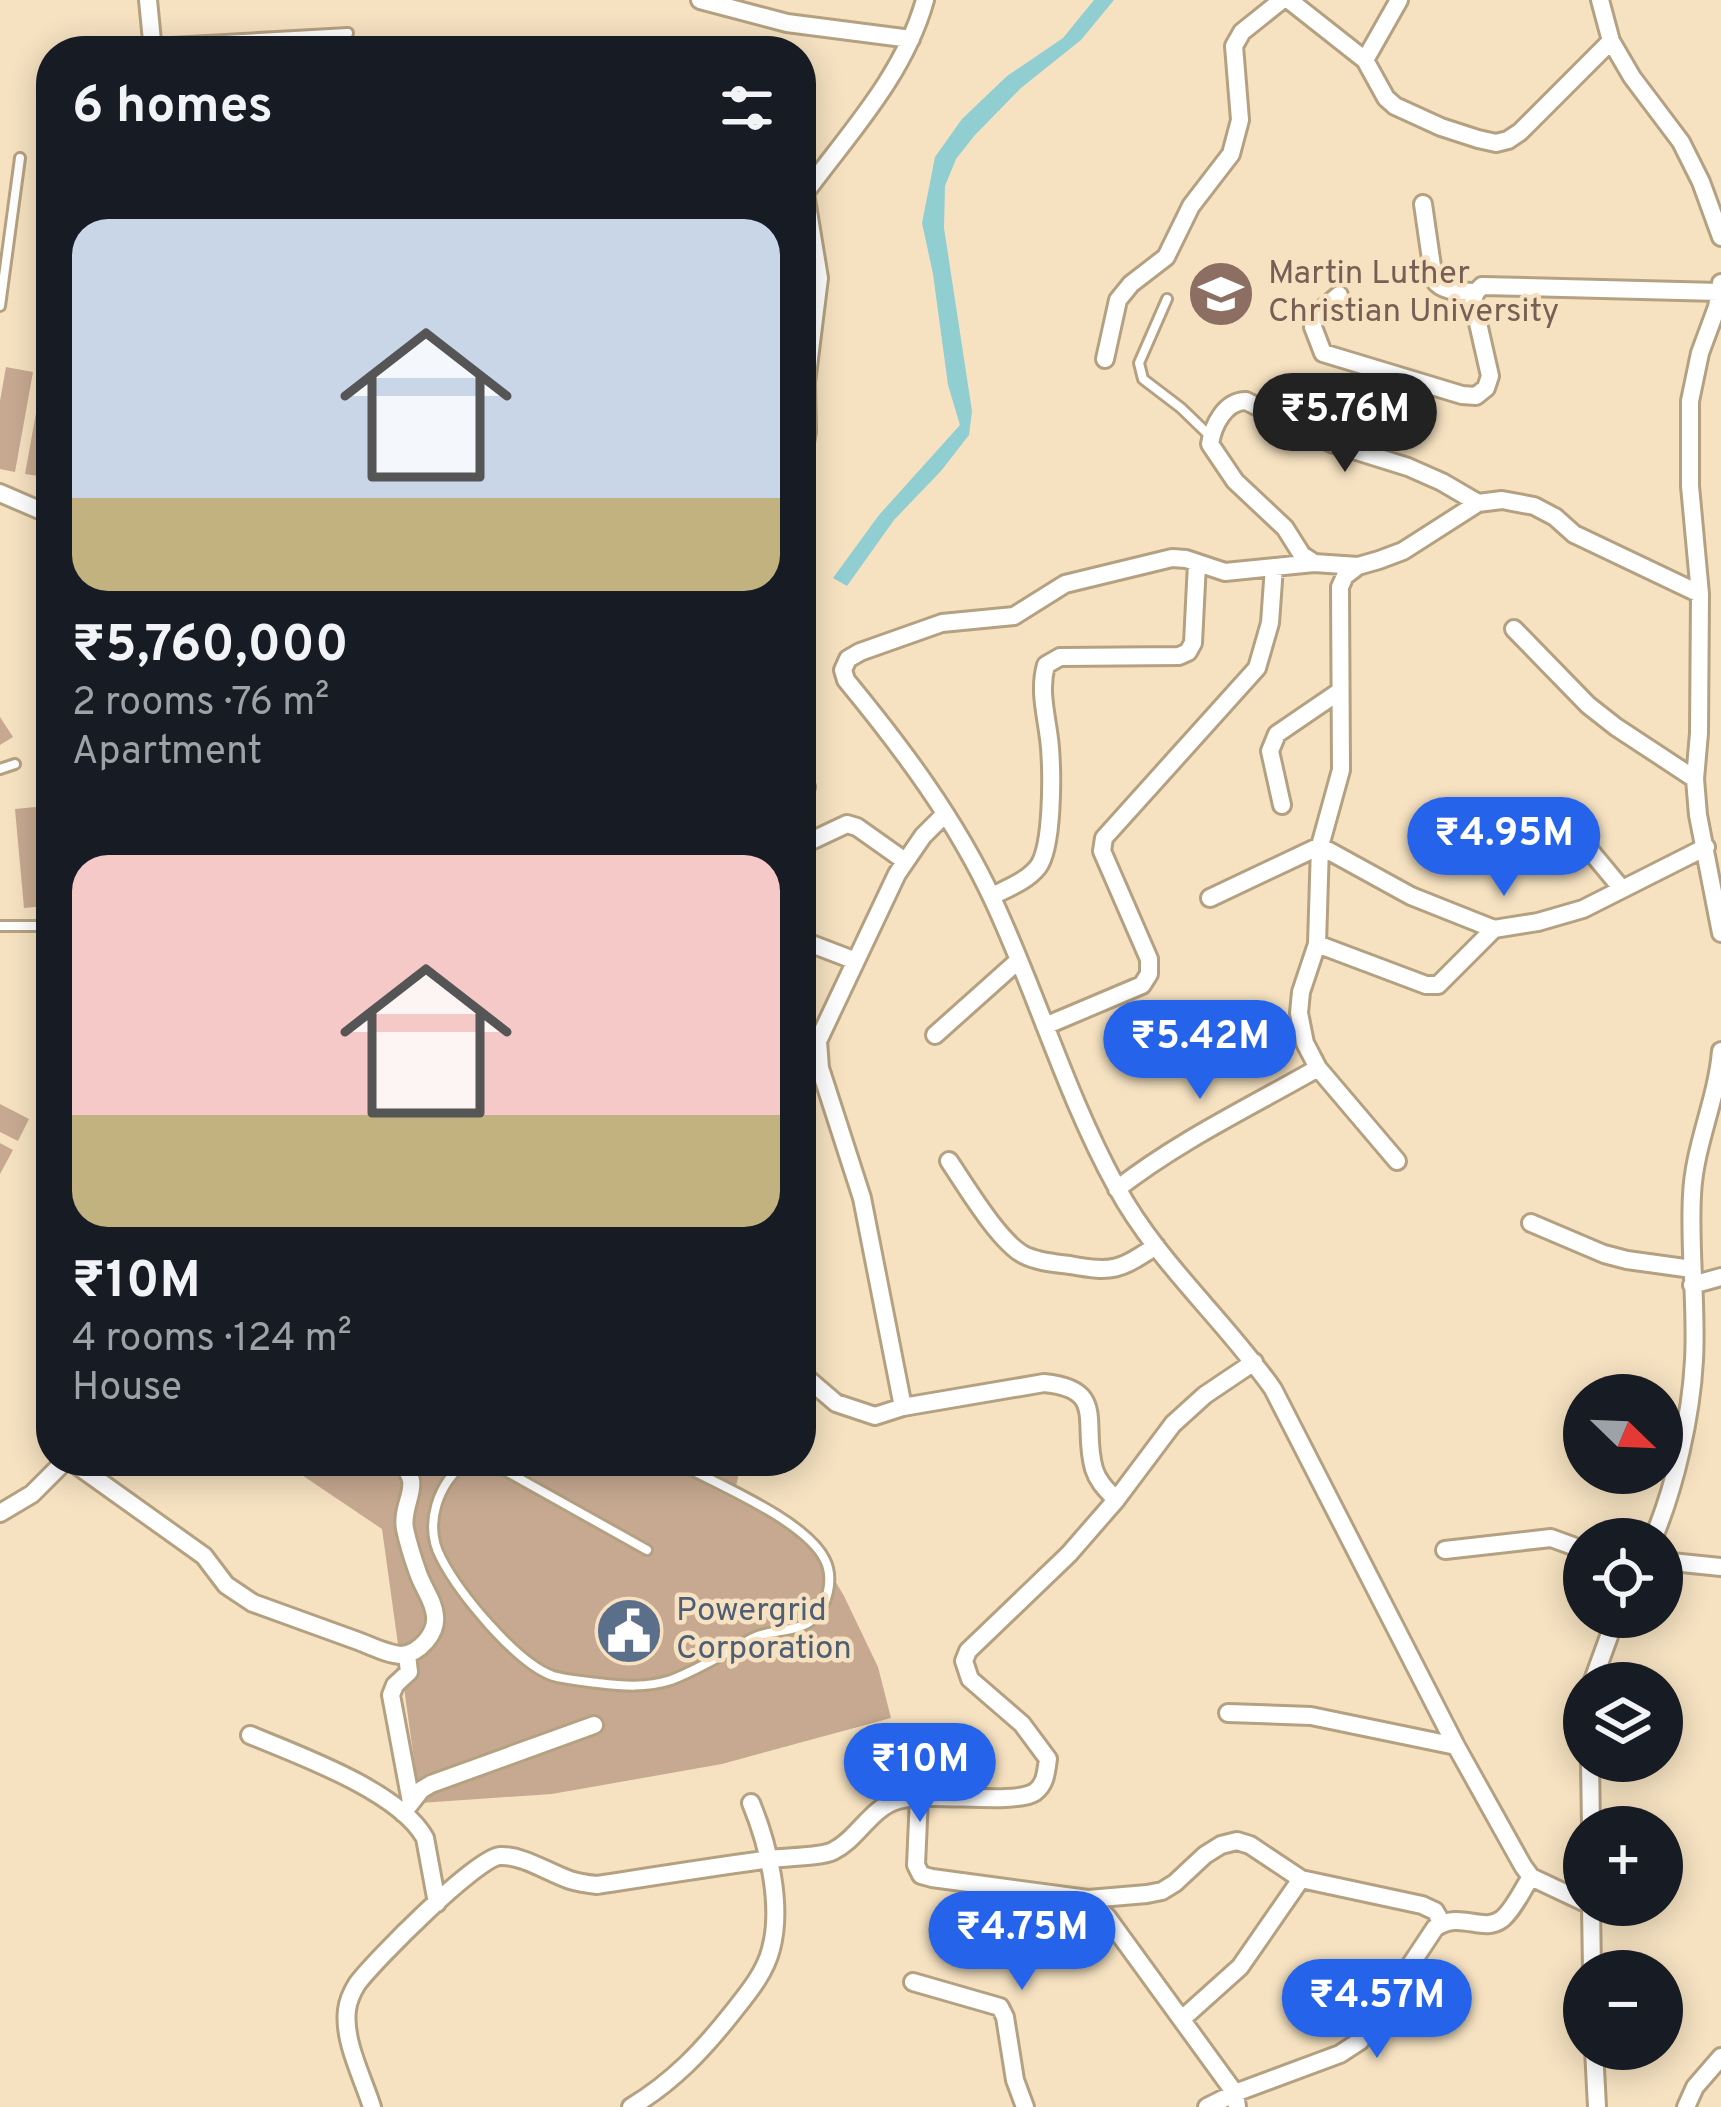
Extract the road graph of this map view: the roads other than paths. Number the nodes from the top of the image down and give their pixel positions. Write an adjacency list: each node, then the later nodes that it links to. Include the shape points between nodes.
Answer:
1 (148, 0): 8 (street)
2 (700, 0): 10 (street)
3 (925, 0): 10 (street)
4 (1286, 0): 12 (street); 24 (street, via 1234,46 1240,120 1232,154 1191,206 1166,256 1123,291)
5 (1399, 0): 12 (street)
6 (1600, 0): 11 (street)
7 (348, 33): 9 (lane)
8 (152, 36)
9 (309, 36)
10 (911, 39): 14 (street, via 874,106)
11 (1611, 41): 12 (street, via 1520,132 1496,142 1395,106); 16 (street, via 1681,142)
12 (1365, 60)
13 (20, 158): 23 (lane)
14 (816, 175)
15 (1424, 204): 19 (street, via 1434,280)
16 (1721, 237)
17 (816, 262): 21 (street)
18 (1720, 287): 19 (street, via 1495,284); 33 (street, via 1690,401)
19 (1476, 292): 20 (street, via 1490,376 1476,396 1322,353 1312,317)
20 (1339, 296)
21 (816, 299)
22 (1167, 299): 25 (lane, via 1140,372)
23 (0, 306)
24 (1105, 359)
25 (1211, 437): 27 (street, via 1230,404 1246,401); 30 (street, via 1235,481)
26 (0, 493): 28 (street)
27 (1478, 503): 31 (street, via 1403,550); 33 (street, via 1534,506 1574,534)
28 (36, 509)
29 (1197, 563): 32 (street, via 1225,572); 44 (street, via 1172,558 1087,577 1014,616 942,623 848,659 846,680); 51 (street, via 1188,652 1060,657 1046,665 1044,857)
30 (1314, 563): 31 (street); 32 (street)
31 (1358, 566): 35 (street, via 1340,587)
32 (1274, 567): 61 (street, via 1257,668 1103,838 1149,974 1142,985)
33 (1700, 594): 36 (street)
34 (1514, 629): 42 (street, via 1588,705)
35 (1340, 692): 43 (street, via 1271,742); 47 (street, via 1341,770)
36 (1699, 695): 37 (street); 38 (street)
37 (1721, 695)
38 (1699, 734): 39 (street); 42 (street)
39 (1721, 734)
40 (16, 764): 41 (lane)
41 (0, 769)
42 (1695, 779): 48 (street)
43 (1282, 806)
44 (945, 814): 49 (street); 51 (street)
45 (1574, 830): 50 (street)
46 (816, 838): 49 (street, via 847,824)
47 (1320, 846): 52 (street); 55 (street); 57 (street)
48 (1706, 847): 50 (street); 56 (street)
49 (905, 861): 60 (street)
50 (1622, 890): 55 (street, via 1583,909)
51 (992, 896): 59 (street)
52 (1210, 898)
53 (0, 926): 54 (lane)
54 (36, 926)
55 (1494, 929): 57 (street, via 1432,986)
56 (1721, 933)
57 (1317, 944): 65 (street, via 1299,1013)
58 (816, 946): 60 (street)
59 (1019, 960): 61 (street); 62 (street)
60 (856, 961): 75 (street, via 818,1040 820,1068 862,1198)
61 (1045, 1026): 68 (street)
62 (935, 1035)
63 (1721, 1051): 64 (street)
64 (1721, 1060): 71 (street, via 1695,1166)
65 (1318, 1068): 67 (street); 68 (street)
66 (949, 1161): 70 (street, via 1024,1255 1103,1271)
67 (1397, 1161)
68 (1117, 1189): 70 (street)
69 (1531, 1222): 71 (street, via 1604,1254)
70 (1156, 1246): 73 (street)
71 (1692, 1277): 72 (street); 84 (street, via 1694,1364)
72 (1721, 1277)
73 (1254, 1362): 82 (street, via 1173,1424); 94 (street)
74 (816, 1386): 75 (street, via 836,1403 875,1416)
75 (902, 1407): 82 (street, via 1066,1385 1087,1406 1093,1466)
76 (52, 1476): 83 (street)
77 (89, 1476): 90 (street, via 204,1556 239,1596)
78 (411, 1476): 90 (street, via 405,1527 436,1621)
79 (451, 1476): 81 (lane, via 433,1522 435,1547 502,1639 530,1665 564,1678 629,1687 669,1680 759,1635 807,1624 830,1580 807,1535)
80 (515, 1476): 86 (lane)
81 (701, 1476)
82 (1116, 1500): 95 (street, via 964,1661 976,1686 1040,1747 1048,1759 1045,1780 1012,1798)
83 (0, 1513)
84 (1662, 1518)
85 (1563, 1542): 87 (street)
86 (647, 1550)
87 (1445, 1550)
88 (1683, 1563): 89 (street)
89 (1721, 1567)
90 (407, 1654): 97 (street, via 409,1672 392,1695)
91 (1228, 1713): 94 (street, via 1311,1715)
92 (594, 1725): 97 (street, via 431,1784)
93 (250, 1735): 97 (street)
94 (1456, 1746): 99 (street)
95 (919, 1798): 98 (street, via 882,1809 837,1850); 102 (street, via 921,1875)
96 (751, 1803): 98 (street)
97 (407, 1808): 103 (street, via 425,1838)
98 (770, 1859): 103 (street, via 597,1885 500,1856); 111 (street, via 774,1924 758,1980 701,2053)
99 (1531, 1877): 101 (street); 104 (street, via 1496,1923)
100 (1301, 1880): 102 (street, via 1237,1840 1162,1891); 104 (street, via 1422,1905); 106 (street, via 1240,1967)
101 (1563, 1892)
102 (1088, 1899): 106 (street)
103 (437, 1903): 110 (street, via 349,2000 348,2033)
104 (1442, 1923): 109 (street, via 1360,2041)
105 (913, 1982): 112 (street, via 1000,2007)
106 (1182, 2019): 109 (street)
107 (1721, 2057): 115 (street)
108 (1595, 2070): 114 (street)
109 (1236, 2100): 113 (street)
110 (372, 2107)
111 (632, 2107)
112 (1025, 2107)
113 (1207, 2107)
114 (1597, 2107)
115 (1686, 2107)

